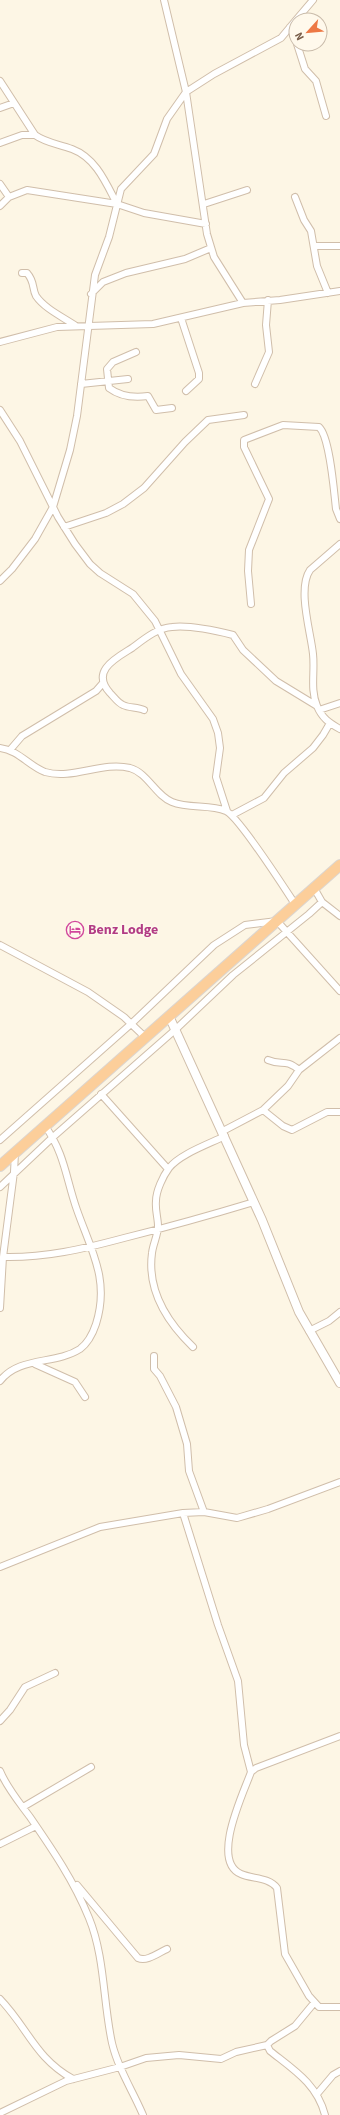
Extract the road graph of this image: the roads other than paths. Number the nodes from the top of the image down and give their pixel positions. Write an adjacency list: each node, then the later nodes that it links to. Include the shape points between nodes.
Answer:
1 (164, 0): 7 (street)
2 (313, 0): 3 (street)
3 (303, 12)
4 (288, 29): 7 (street, via 280,38)
5 (299, 52): 10 (street, via 305,70 316,82)
6 (0, 81): 8 (street)
7 (186, 92): 17 (street, via 167,119 154,154 121,189); 18 (street)
8 (14, 103): 9 (street); 11 (street)
9 (0, 108)
10 (326, 116)
11 (35, 135): 12 (street); 17 (street, via 44,141 80,153 89,160 99,170)
12 (0, 143)
13 (0, 184): 15 (street)
14 (247, 190): 18 (street)
15 (9, 197): 17 (street, via 27,190); 19 (street)
16 (295, 197): 21 (street, via 311,231)
17 (118, 204): 20 (street, via 144,213); 27 (street)
18 (204, 204): 20 (street)
19 (0, 206)
20 (206, 224): 23 (street)
21 (314, 246): 22 (street); 26 (street, via 317,266)
22 (340, 246)
23 (211, 248): 27 (street, via 185,259 126,273 103,282); 29 (street)
24 (22, 273): 31 (street, via 28,273 33,280 35,295 45,305)
25 (340, 292): 26 (street)
26 (328, 293): 28 (street)
27 (91, 294): 32 (street)
28 (268, 300): 29 (street); 38 (street, via 268,352)
29 (243, 303): 30 (street)
30 (181, 318): 32 (street, via 153,324); 39 (street, via 199,373 199,379)
31 (76, 326): 32 (street); 33 (street, via 52,328)
32 (87, 327): 37 (street)
33 (0, 342)
34 (136, 352): 36 (street, via 113,362 107,369)
35 (128, 379): 36 (street)
36 (108, 383): 37 (street); 40 (street, via 109,388 117,394 136,398 148,396 156,410)
37 (81, 384): 43 (street, via 73,435)
38 (255, 384)
39 (186, 391)
40 (172, 408)
41 (0, 410): 43 (street, via 20,441)
42 (244, 415): 45 (street, via 208,420 144,488 123,504)
43 (53, 507): 45 (street); 47 (street, via 34,540)
44 (340, 520): 48 (street, via 326,442 319,427 283,425 244,440 244,447 269,499 249,550)
45 (64, 527): 49 (street, via 90,564 133,594)
46 (340, 544): 52 (street, via 310,570 306,581 306,609 313,655 313,688)
47 (0, 581)
48 (251, 604)
49 (160, 629): 50 (street, via 107,665); 52 (street, via 182,627 233,636 242,650 276,681); 58 (street, via 181,674 213,719 220,748 216,777)
50 (103, 683): 53 (street, via 120,703); 57 (street, via 96,691 22,736)
51 (340, 703): 52 (street)
52 (318, 708): 54 (street)
53 (144, 710)
54 (330, 723): 55 (street); 58 (street, via 313,748 284,772 264,798)
55 (340, 729)
56 (0, 748): 57 (street)
57 (10, 750): 58 (street, via 45,772 61,774 106,767 131,768 145,778 159,794 173,802)
58 (229, 813): 62 (street)
59 (340, 865): 60 (highway)
60 (314, 888): 61 (street); 62 (highway)
61 (322, 902): 63 (street); 65 (street)
62 (295, 904): 64 (highway)
63 (340, 916)
64 (277, 921): 65 (street); 68 (highway); 69 (street, via 245,925 214,945)
65 (288, 931): 67 (street); 70 (street, via 233,975)
66 (0, 945): 69 (street, via 88,992)
67 (340, 991)
68 (169, 1016): 70 (street); 71 (highway)
69 (131, 1024): 71 (street); 81 (street)
70 (175, 1030): 75 (street); 79 (street)
71 (145, 1037): 78 (highway)
72 (340, 1038): 74 (street)
73 (268, 1060): 74 (street, via 291,1063)
74 (299, 1070): 76 (street, via 288,1086)
75 (101, 1094): 80 (street); 84 (street)
76 (263, 1110): 77 (street, via 292,1130 327,1112); 79 (street)
77 (340, 1112)
78 (45, 1126): 80 (street); 82 (highway)
79 (224, 1134): 84 (street, via 176,1160); 87 (street)
80 (53, 1137): 85 (street); 89 (street)
81 (0, 1140)
82 (15, 1153): 83 (highway); 85 (street)
83 (0, 1166)
84 (168, 1169): 88 (street, via 158,1190 156,1202)
85 (14, 1172): 86 (street); 90 (street)
86 (0, 1187)
87 (254, 1202): 88 (street); 93 (street, via 288,1288)
88 (158, 1230): 89 (street); 94 (street, via 152,1252 153,1286 167,1318)
89 (92, 1246): 90 (street, via 43,1256); 96 (street, via 98,1268 101,1297 93,1332 81,1348 72,1353)
90 (3, 1257): 91 (street)
91 (0, 1308)
92 (340, 1312): 93 (street)
93 (309, 1331): 98 (street)
94 (193, 1347)
95 (154, 1356): 101 (street, via 154,1369 176,1407 187,1444 189,1471)
96 (34, 1363): 97 (street, via 11,1370); 99 (street, via 75,1382)
97 (0, 1381)
98 (340, 1383)
99 (85, 1397)
100 (340, 1482): 101 (street, via 242,1517 226,1517)
101 (204, 1512): 102 (street)
102 (183, 1513): 103 (street, via 100,1527); 109 (street, via 238,1681 244,1745)
103 (0, 1567)
104 (55, 1673): 105 (street, via 25,1687)
105 (0, 1721)
106 (340, 1736): 109 (street)
107 (91, 1768): 110 (street)
108 (0, 1771): 110 (street)
109 (251, 1772): 116 (street, via 229,1837 231,1863 239,1874 270,1882 277,1888 285,1954)
110 (23, 1807): 111 (street)
111 (36, 1826): 112 (street); 113 (street)
112 (0, 1844)
113 (71, 1878): 114 (street, via 138,1958 142,1960); 119 (street, via 94,1931 108,2022)
114 (167, 1949)
115 (0, 1999): 121 (street, via 42,2056 58,2071)
116 (314, 2003): 117 (street, via 324,2008); 118 (street, via 295,2026)
117 (340, 2007)
118 (268, 2045): 119 (street, via 236,2052 221,2059 160,2056); 122 (street, via 270,2051 302,2076)
119 (120, 2067): 121 (street); 124 (street)
120 (340, 2071): 122 (street, via 333,2075)
121 (74, 2079): 123 (street, via 58,2084)
122 (317, 2094): 125 (street)
123 (0, 2113)
124 (143, 2115)
125 (326, 2115)

